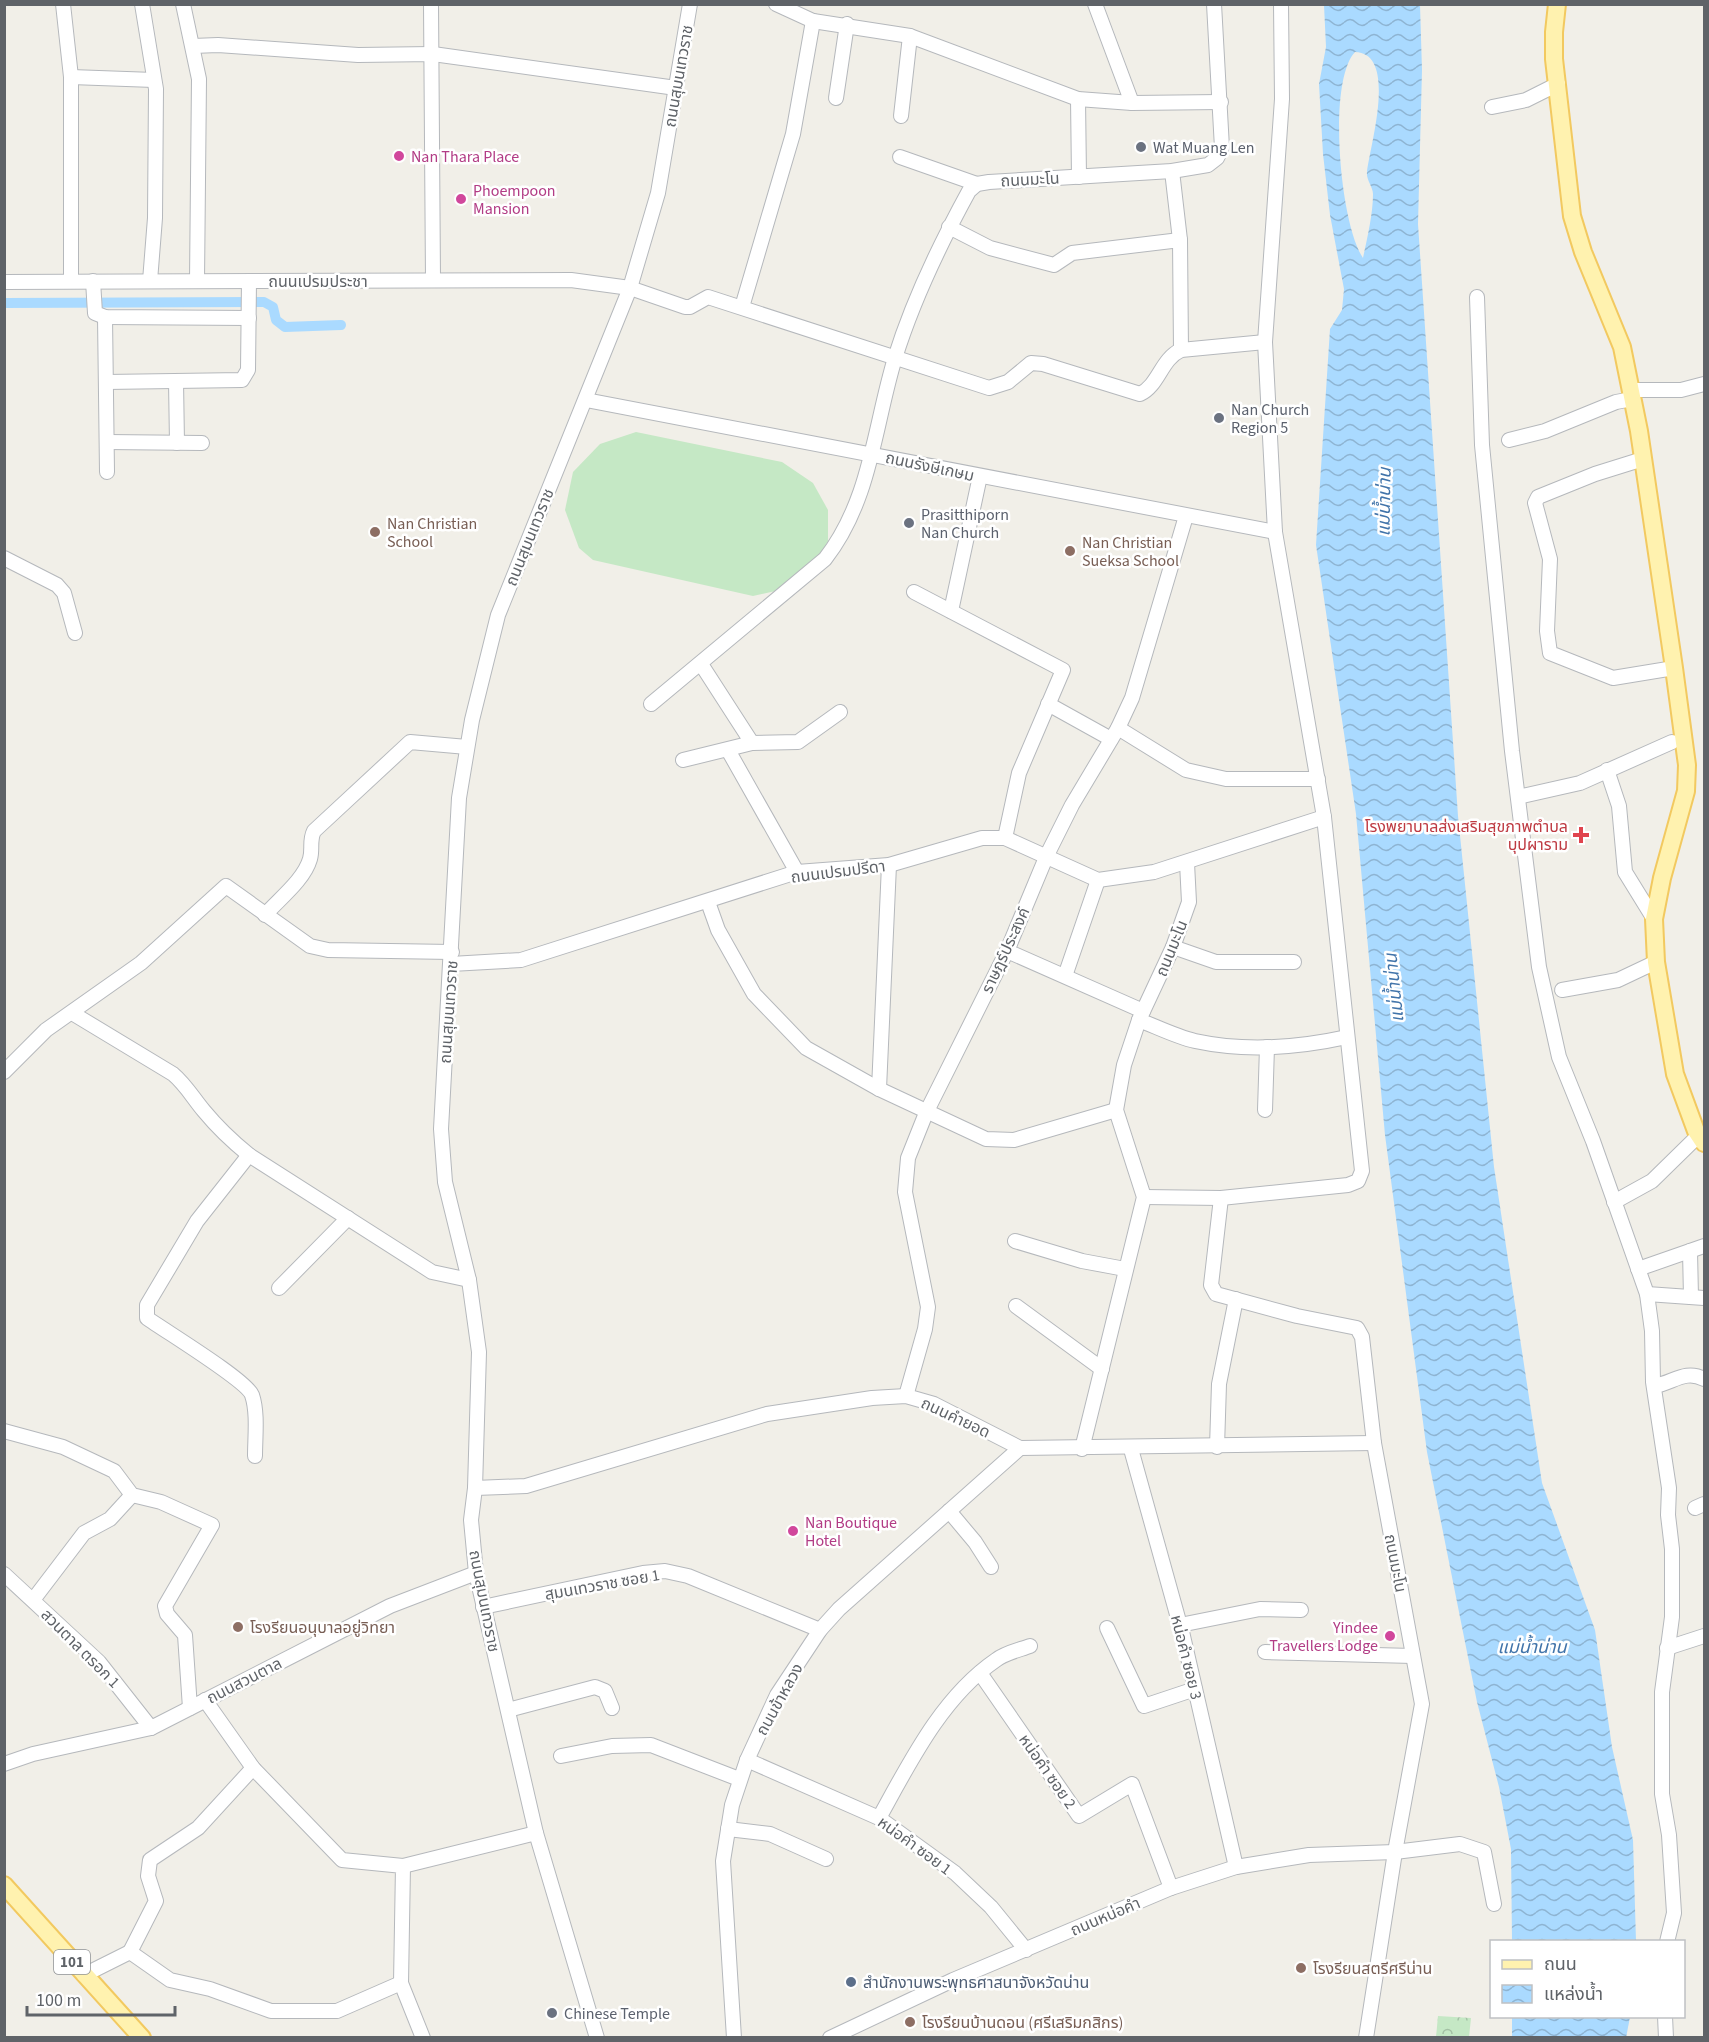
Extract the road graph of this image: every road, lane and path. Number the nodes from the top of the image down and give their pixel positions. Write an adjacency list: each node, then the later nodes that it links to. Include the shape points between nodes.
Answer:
1 (63, 4): 16 (street)
2 (142, 4): 17 (street)
3 (183, 4): 14 (street)
4 (431, 4): 15 (street)
5 (690, 4): 19 (street, ถนนสุมนเทวราช)
6 (777, 4): 11 (street)
7 (1095, 4): 23 (street)
8 (1214, 4): 22 (street, ถนนมะโน)
9 (1281, 4): 44 (street, via 1282,99)
10 (1557, 4): 18 (main road, via 1554,32)
11 (813, 21): 12 (street); 41 (street, via 793,134)
12 (847, 24): 13 (street); 20 (street)
13 (910, 36): 21 (street); 25 (street)
14 (193, 46): 15 (street, via 358,55); 36 (street, via 199,79)
15 (433, 54): 19 (street); 32 (street)
16 (71, 77): 17 (street); 33 (street)
17 (154, 81): 35 (street, via 155,218)
18 (1558, 84): 24 (street, via 1526,100); 50 (main road, via 1572,216 1622,347)
19 (676, 88): 39 (street, ถนนสุมนเทวราช, via 658,193)
20 (836, 98)
21 (1078, 99): 23 (street); 28 (street)
22 (1221, 102): 23 (street); 27 (street, ถนนมะโน, via 1222,148 1217,158 1208,165)
23 (1132, 103)
24 (1492, 107)
25 (901, 116)
26 (900, 157): 29 (street)
27 (1172, 171): 28 (street, ถนนมะโน); 31 (street)
28 (1079, 177): 29 (street, ถนนมะโน)
29 (978, 184): 30 (street, ถนนมะโน, via 969,191)
30 (949, 227): 31 (street, via 990,248 1054,265 1072,253); 46 (street, ถนนมะโน)
31 (1180, 240): 45 (street)
32 (433, 280): 37 (street, ถนนเปรมประชา); 39 (street, ถนนเปรมประชา, via 571,280)
33 (70, 281): 34 (street, ถนนเปรมประชา); 38 (street, ถนนเปรมประชา)
34 (93, 281): 35 (street, ถนนเปรมประชา); 42 (street)
35 (150, 281): 36 (street, ถนนเปรมประชา)
36 (197, 281): 37 (street, ถนนเปรมประชา)
37 (249, 281): 43 (street)
38 (4, 282)
39 (630, 288): 41 (street, ถนนเปรมประชา, via 685,307 708,297); 51 (street, ถนนสุมนเทวราช)
40 (1478, 297): 79 (street, via 1482,445)
41 (742, 307): 46 (street, ถนนเปรมประชา)
42 (100, 315): 43 (street); 48 (street)
43 (249, 318): 47 (street, via 248,370 242,381)
44 (1265, 342): 45 (street); 61 (street)
45 (1181, 350): 46 (street, ถนนเปรมประชา, via 1170,355 1148,391 1140,394 1042,364 1031,363 1008,382 989,388)
46 (895, 359): 56 (street, ถนนมะโน)
47 (176, 381): 48 (street); 54 (street)
48 (106, 382): 53 (street)
49 (1704, 384): 50 (street)
50 (1631, 395): 52 (street, via 1545,431); 57 (main road)
51 (586, 400): 56 (street, ถนนรังษีเกษม); 74 (street, ถนนสุมนเทวราช, via 498,615)
52 (1509, 440)
53 (107, 442): 54 (street); 58 (street)
54 (177, 443): 55 (street)
55 (202, 443)
56 (873, 454): 59 (street, ถนนรังษีเกษม); 66 (street, ถนนมะโน, via 854,513 843,537 825,559)
57 (1643, 459): 67 (main road); 67 (street, via 1538,497 1534,503 1550,559 1550,654 1613,678)
58 (107, 472)
59 (980, 476): 60 (street, ถนนรังษีเกษม); 64 (street)
60 (1186, 516): 61 (street, ถนนรังษีเกษม); 71 (street, ราษฎร์ประสงค์, via 1132,698)
61 (1275, 532): 78 (street)
62 (4, 558): 65 (street, via 57,585 64,593)
63 (914, 592): 64 (street)
64 (951, 611): 69 (street, via 1063,670)
65 (75, 633)
66 (701, 664): 68 (street, ถนนมะโน); 73 (street)
67 (1674, 668): 89 (main road, via 1686,791)
68 (651, 704)
69 (1048, 704): 71 (street); 81 (street, via 1019,773)
70 (840, 712): 73 (street, via 798,742)
71 (1114, 734): 78 (street, via 1185,770 1226,779); 82 (street, ราษฎร์ประสงค์)
72 (1672, 742): 77 (street)
73 (752, 743): 75 (street)
74 (466, 747): 88 (street, via 410,742 314,831 305,870); 92 (street, ถนนสุมนเทวราช, via 459,798)
75 (728, 750): 76 (street); 85 (street)
76 (683, 760)
77 (1607, 770): 79 (street, via 1580,783); 89 (street, via 1620,806 1625,872)
78 (1318, 779): 80 (street)
79 (1518, 797): 110 (street, via 1539,967 1559,1058)
80 (1324, 817): 83 (street); 99 (street)
81 (1005, 838): 82 (street, ถนนเปรมปรีดา); 84 (street, ถนนเปรมปรีดา, via 982,838)
82 (1047, 855): 86 (street, ถนนเปรมปรีดา); 91 (street, ราษฎร์ประสงค์)
83 (1187, 863): 86 (street, ถนนเปรมปรีดา); 90 (street, ถนนมะโน, via 1189,902)
84 (889, 865): 85 (street, ถนนเปรมปรีดา); 102 (street)
85 (797, 872): 87 (street, ถนนเปรมปรีดา)
86 (1098, 880): 95 (street)
87 (708, 902): 92 (street, ถนนเปรมปรีดา, via 521,960); 102 (street, via 718,930 754,994 806,1048)
88 (265, 915): 92 (street, ถนนเปรมปรีดา, via 310,946); 97 (street, ถนนเปรมปรีดา, via 226,886 141,963)
89 (1654, 919): 94 (main road)
90 (1173, 947): 93 (street, via 1216,962); 98 (street, ถนนมะโน)
91 (1007, 951): 95 (street); 105 (street, ราษฎร์ประสงค์)
92 (451, 958): 117 (street, ถนนสุมนเทวราช, via 441,1129 445,1182)
93 (1294, 962)
94 (1656, 962): 96 (street, via 1618,980); 106 (main road, via 1675,1074)
95 (1065, 976): 98 (street)
96 (1562, 990)
97 (72, 1013): 101 (street, via 46,1030); 107 (street, via 173,1074 226,1136)
98 (1141, 1016): 100 (street, via 1193,1041); 103 (street, ถนนมะโน, via 1124,1065)
99 (1347, 1037): 100 (street, via 1304,1046); 109 (street, via 1362,1171 1358,1181)
100 (1267, 1047): 104 (street)
101 (4, 1072)
102 (879, 1089): 105 (street)
103 (1116, 1110): 105 (street, via 1014,1140 986,1139); 108 (street, ถนนมะโน)
104 (1265, 1110)
105 (926, 1113): 126 (street, ราษฎร์ประสงค์, via 908,1158 905,1192 928,1307)
106 (1702, 1139): 110 (street, via 1652,1180)
107 (249, 1155): 111 (street); 133 (street, via 197,1221 147,1305 147,1318 249,1391)
108 (1144, 1197): 109 (street); 115 (street)
109 (1221, 1198): 121 (street, ถนนมะโน, via 1211,1285 1216,1294)
110 (1614, 1202): 116 (street)
111 (348, 1218): 117 (street, via 432,1272); 118 (street)
112 (1015, 1241): 115 (street)
113 (1704, 1246): 114 (street)
114 (1690, 1251): 116 (street); 120 (street)
115 (1125, 1269): 123 (street)
116 (1638, 1269): 119 (street)
117 (469, 1280): 134 (street, ถนนสุมนเทวราช, via 478,1352)
118 (279, 1288)
119 (1647, 1294): 120 (street); 125 (street)
120 (1698, 1297)
121 (1236, 1299): 128 (street, ถนนมะโน, via 1357,1328 1362,1337); 129 (street, via 1219,1384)
122 (1016, 1306): 123 (street)
123 (1102, 1369): 131 (street)
124 (1704, 1379): 125 (street, via 1684,1375)
125 (1654, 1386): 150 (street, via 1669,1488 1672,1617)
126 (906, 1396): 130 (street, ถนนคำยอด, via 934,1404); 134 (street, ถนนคำยอด, via 767,1414 526,1486)
127 (4, 1431): 135 (street, via 63,1447 114,1471)
128 (1374, 1443): 129 (street, ถนนคำยอด); 152 (street, ถนนมะโน)
129 (1217, 1447): 132 (street, ถนนคำยอด)
130 (1020, 1448): 131 (street, ถนนคำยอด); 136 (street, ถนนข้าหลวง)
131 (1082, 1449): 132 (street, ถนนคำยอด)
132 (1131, 1449): 145 (street, หน่อคำ ซอย 3)
133 (255, 1456)
134 (475, 1488): 138 (street, ถนนสุมนเทวราช, via 471,1520)
135 (132, 1495): 142 (street, via 110,1519 84,1533); 156 (street, via 161,1502 212,1525 165,1606 185,1635)
136 (949, 1511): 137 (street); 147 (street, ถนนข้าหลวง)
137 (991, 1567)
138 (476, 1573): 143 (street, ถนนสุมนเทวราช); 155 (street, ถนนสวนตาล, via 390,1606)
139 (4, 1574): 140 (street, สวนตาล ตรอก 1)
140 (16, 1584): 141 (street); 142 (street, สวนตาล ตรอก 1)
141 (4, 1593)
142 (33, 1600): 159 (street, สวนตาล ตรอก 1, via 99,1662)
143 (483, 1607): 147 (street, สุมนเทวราช ซอย 1, via 665,1571 688,1576); 158 (street, ถนนสุมนเทวราช)
144 (1301, 1610): 145 (street, via 1260,1609)
145 (1180, 1625): 154 (street, หน่อคำ ซอย 3)
146 (1107, 1628): 154 (street, via 1143,1706)
147 (820, 1630): 161 (street, ถนนข้าหลวง, via 777,1695)
148 (1704, 1636): 150 (street)
149 (1030, 1646): 153 (street, via 998,1658)
150 (1667, 1648): 175 (street, via 1662,1692 1662,1794 1674,1913)
151 (1265, 1652): 152 (street)
152 (1413, 1656): 168 (street, ถนนมะโน, via 1422,1704)
153 (980, 1672): 165 (street, via 919,1748); 173 (street, หน่อคำ ซอย 2, via 1079,1816 1132,1784)
154 (1195, 1689): 171 (street, หน่อคำ ซอย 3)
155 (205, 1701): 156 (street, ถนนสวนตาล); 163 (street)
156 (190, 1708): 159 (street, ถนนสวนตาล)
157 (612, 1708): 158 (street, via 605,1692 595,1688)
158 (508, 1710): 167 (street, ถนนสุมนเทวราช)
159 (151, 1728): 162 (street, ถนนสวนตาล)
160 (561, 1756): 164 (street, via 612,1746 651,1745)
161 (747, 1760): 164 (street, ถนนข้าหลวง); 165 (street, หน่อคำ ซอย 1)
162 (4, 1764)
163 (253, 1768): 170 (street, via 342,1860); 177 (street, via 198,1828 150,1860 148,1876 156,1901)
164 (739, 1779): 166 (street, ถนนข้าหลวง)
165 (879, 1818): 176 (street, หน่อคำ ซอย 1, via 955,1873 991,1907)
166 (728, 1829): 169 (street, via 770,1834); 184 (street, ถนนข้าหลวง, via 723,1878)
167 (536, 1833): 170 (street); 183 (street, ถนนสุมนเทวราช)
168 (1395, 1852): 171 (street, ถนนหน่อคำ, via 1309,1855); 174 (street, ถนนหน่อคำ, via 1460,1844 1484,1851); 186 (street, ถนนมะโน)
169 (826, 1859)
170 (403, 1866): 179 (street)
171 (1236, 1867): 173 (street, ถนนหน่อคำ)
172 (4, 1885): 178 (main road, 101)
173 (1171, 1888): 176 (street, ถนนหน่อคำ)
174 (1494, 1904)
175 (1667, 1940)
176 (1026, 1950): 185 (street, ถนนหน่อคำ)
177 (130, 1952): 178 (street); 179 (street, via 170,1980 210,1989 271,2011 337,2012)
178 (84, 1975): 181 (main road, 101)
179 (401, 1983): 182 (street)
180 (1665, 2018): 187 (street)
181 (142, 2037)
182 (423, 2037)
183 (597, 2037)
184 (734, 2037)
185 (830, 2037)
186 (1366, 2037)
187 (1666, 2037)

